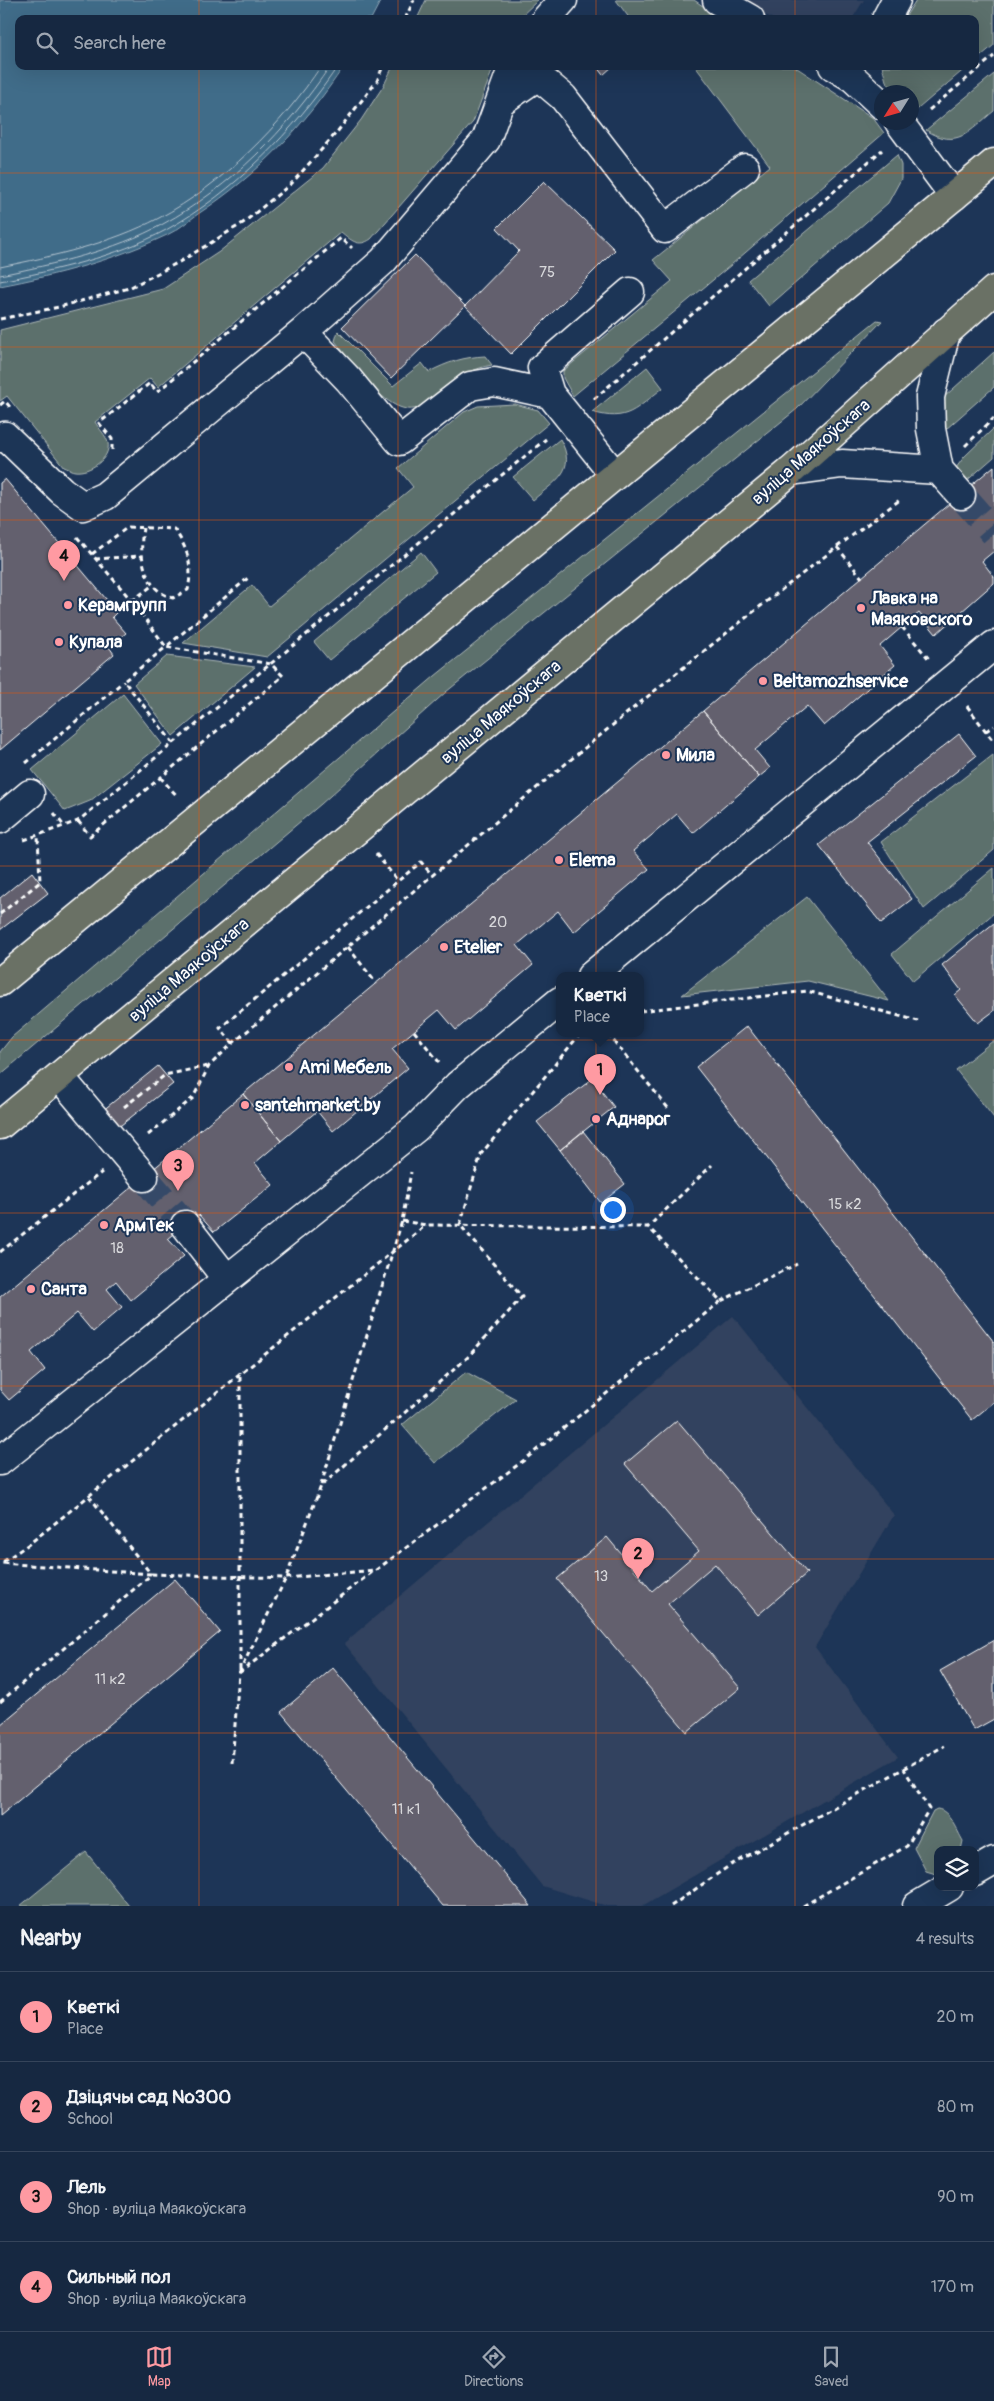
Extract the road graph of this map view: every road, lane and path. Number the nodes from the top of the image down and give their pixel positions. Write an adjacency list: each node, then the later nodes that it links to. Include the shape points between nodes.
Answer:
1 (414, 0): 5 (path)
2 (563, 0): 6 (street)
3 (717, 0): 7 (street)
4 (896, 0): 8 (street)
5 (407, 15)
6 (550, 15)
7 (743, 15)
8 (888, 15)
9 (994, 56): 10 (path)
10 (979, 68)
11 (382, 70): 26 (path, via 337,132 292,183 243,223 129,288)
12 (512, 70): 16 (street)
13 (848, 70): 15 (street)
14 (976, 70): 17 (path)
15 (874, 97)
16 (500, 102): 21 (street, via 538,76 563,97 665,229); 27 (street, via 486,140 383,261)
17 (919, 114)
18 (898, 130): 31 (path)
19 (906, 130): 22 (street)
20 (994, 164): 22 (main road)
21 (745, 168)
22 (954, 196): 38 (main road)
23 (357, 249): 35 (path, via 341,238 157,392 150,383 100,423 112,439)
24 (994, 290): 28 (main road, вуліца Маякоўскага)
25 (630, 292): 29 (street, via 542,368)
26 (0, 319)
27 (302, 332): 29 (street, via 349,380 399,441 470,386 494,382); 34 (street, via 105,496 83,506 62,491 5,436)
28 (946, 332): 36 (street, via 930,396); 37 (main road, вуліца Маякоўскага)
29 (550, 394): 38 (street)
30 (0, 405): 32 (path, via 5,401)
31 (588, 405)
32 (12, 408)
33 (552, 435): 52 (path)
34 (0, 438)
35 (110, 455)
36 (939, 470): 37 (street, via 842,464); 39 (street)
37 (791, 471): 81 (main road, вуліца Маякоўскага)
38 (614, 474): 71 (main road)
39 (961, 495)
40 (143, 528): 42 (path, via 128,527); 43 (path); 47 (path, via 174,529 186,547 190,563 188,590 173,598 162,595)
41 (73, 532): 42 (path)
42 (92, 554): 44 (path)
43 (141, 556): 44 (path); 47 (path)
44 (95, 559): 48 (path)
45 (248, 578): 51 (path)
46 (862, 578): 67 (path, via 836,547 575,756)
47 (152, 584): 48 (path)
48 (132, 601): 51 (path)
49 (902, 627): 54 (path)
50 (994, 645): 54 (street)
51 (166, 647): 52 (path); 53 (path)
52 (271, 664): 58 (path); 63 (path, via 283,676 90,836)
53 (124, 681): 58 (path); 59 (path)
54 (948, 682): 56 (path); 70 (street)
55 (994, 726): 56 (path)
56 (986, 731): 57 (path)
57 (994, 742)
58 (174, 744): 63 (path)
59 (20, 768)
60 (30, 794): 62 (street)
61 (53, 812): 64 (path)
62 (0, 819)
63 (78, 821): 64 (path)
64 (64, 826): 65 (path)
65 (38, 836): 66 (path); 68 (path, via 40,882)
66 (19, 842)
67 (433, 876): 69 (path); 79 (path, via 421,862 220,1028)
68 (0, 914)
69 (348, 947): 72 (path); 79 (path)
70 (596, 972)
71 (0, 982)
72 (376, 983)
73 (556, 1004): 82 (street)
74 (644, 1010): 75 (path, via 807,990)
75 (918, 1021)
76 (414, 1031): 82 (path)
77 (578, 1037): 93 (path, via 481,1154)
78 (610, 1037): 83 (path)
79 (233, 1043): 80 (path)
80 (209, 1066): 84 (path, via 165,1074); 87 (path, via 193,1098)
81 (60, 1076): 85 (main road, вуліца Маякоўскага); 87 (street)
82 (458, 1085): 86 (street)
83 (668, 1108)
84 (120, 1111)
85 (0, 1125)
86 (416, 1128): 90 (path); 98 (street)
87 (126, 1154): 89 (street); 95 (path)
88 (712, 1166): 94 (path)
89 (144, 1177)
90 (402, 1221): 92 (path); 96 (path)
91 (185, 1225): 98 (street)
92 (426, 1225): 93 (path); 96 (path)
93 (460, 1225): 94 (path); 102 (path, via 522,1297 467,1358)
94 (648, 1227): 99 (path)
95 (0, 1252)
96 (393, 1253): 100 (path); 102 (path)
97 (797, 1264): 99 (path)
98 (226, 1278): 101 (street)
99 (721, 1301): 104 (path, via 523,1461)
100 (240, 1372): 103 (path); 106 (path)
101 (0, 1461)
102 (321, 1486): 107 (path)
103 (88, 1496): 105 (path); 105 (path, via 1,1564)
104 (376, 1570): 107 (path); 108 (path)
105 (152, 1574): 106 (path); 109 (path)
106 (241, 1577): 107 (path); 108 (path)
107 (286, 1578): 108 (path)
108 (240, 1674): 111 (path)
109 (0, 1702)
110 (944, 1746): 112 (path)
111 (232, 1763)
112 (904, 1769): 116 (path, via 729,1866); 117 (path, via 929,1809 907,1846)
113 (994, 1861): 114 (street)
114 (979, 1870)
115 (942, 1891): 118 (street)
116 (671, 1906)
117 (803, 1906)
118 (917, 1906)

